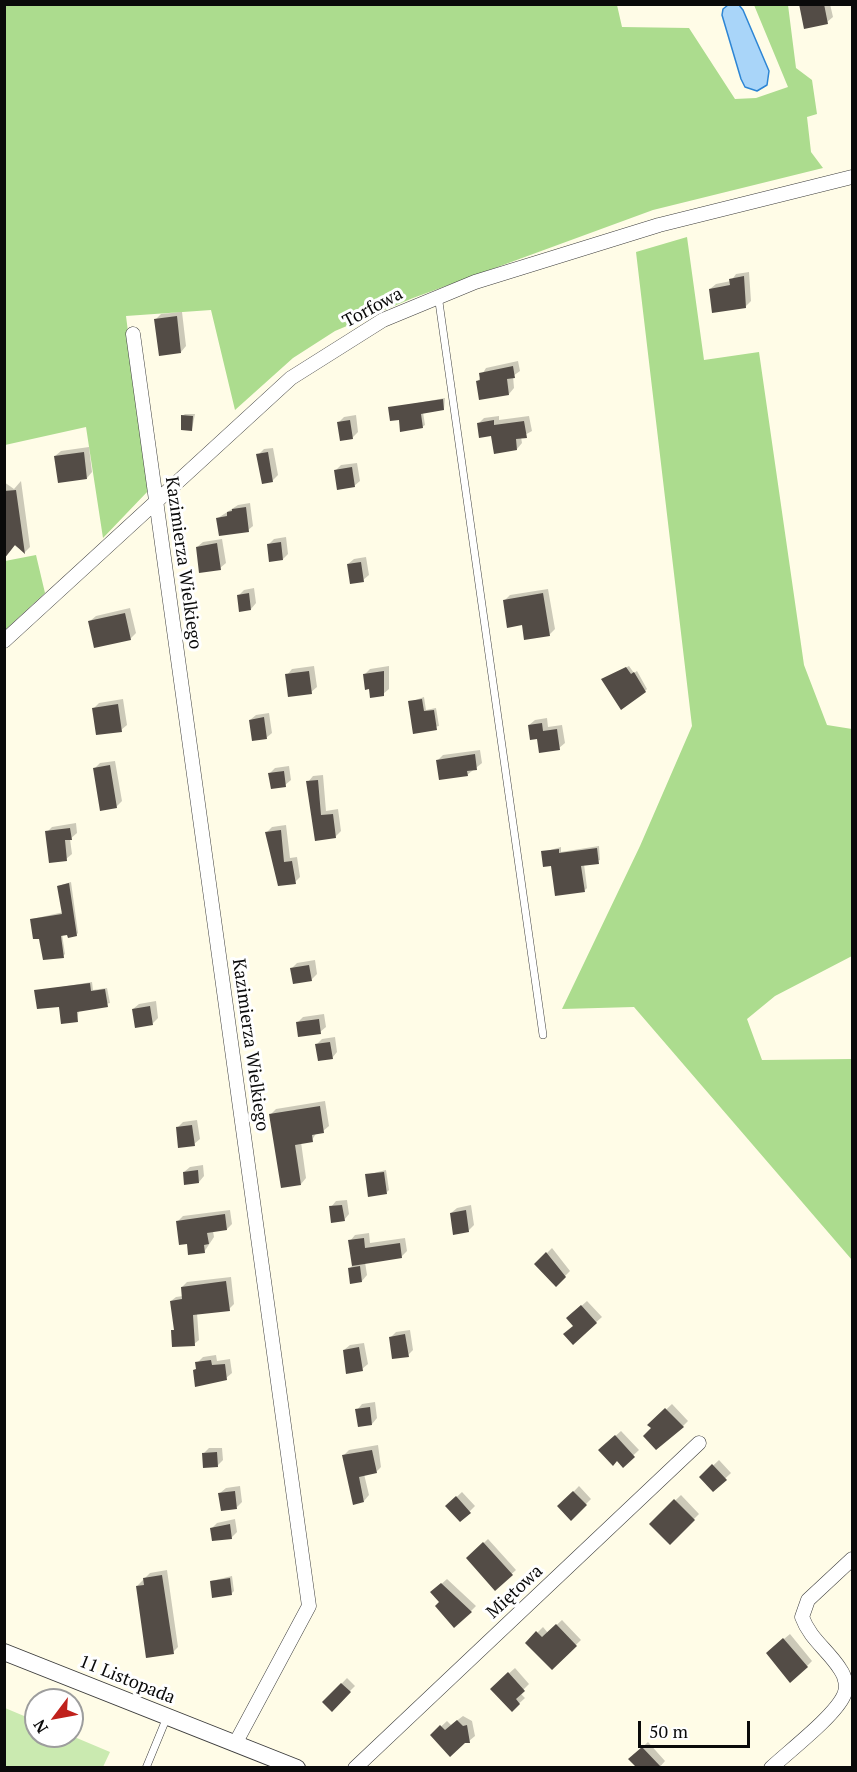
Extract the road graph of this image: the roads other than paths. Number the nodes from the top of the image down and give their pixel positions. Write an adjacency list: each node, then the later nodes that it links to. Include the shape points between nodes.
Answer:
1 (852, 177): 2 (street, Torfowa, via 659,225)
2 (438, 295): 4 (street, Torfowa, via 382,320 291,378); 6 (lane)
3 (133, 334): 4 (street, Kazimierza Wielkiego)
4 (156, 500): 5 (street, Torfowa); 11 (street, Kazimierza Wielkiego, via 309,1606)
5 (4, 640)
6 (543, 1035)
7 (699, 1443): 14 (street, Miętowa)
8 (852, 1559): 15 (street, via 808,1600 802,1617 812,1638 842,1671 844,1695)
9 (4, 1652): 10 (street, 11 Listopada)
10 (168, 1717): 11 (street, 11 Listopada); 12 (lane)
11 (235, 1744): 13 (street, 11 Listopada)
12 (146, 1767)
13 (297, 1767)
14 (356, 1767)
15 (771, 1767)

